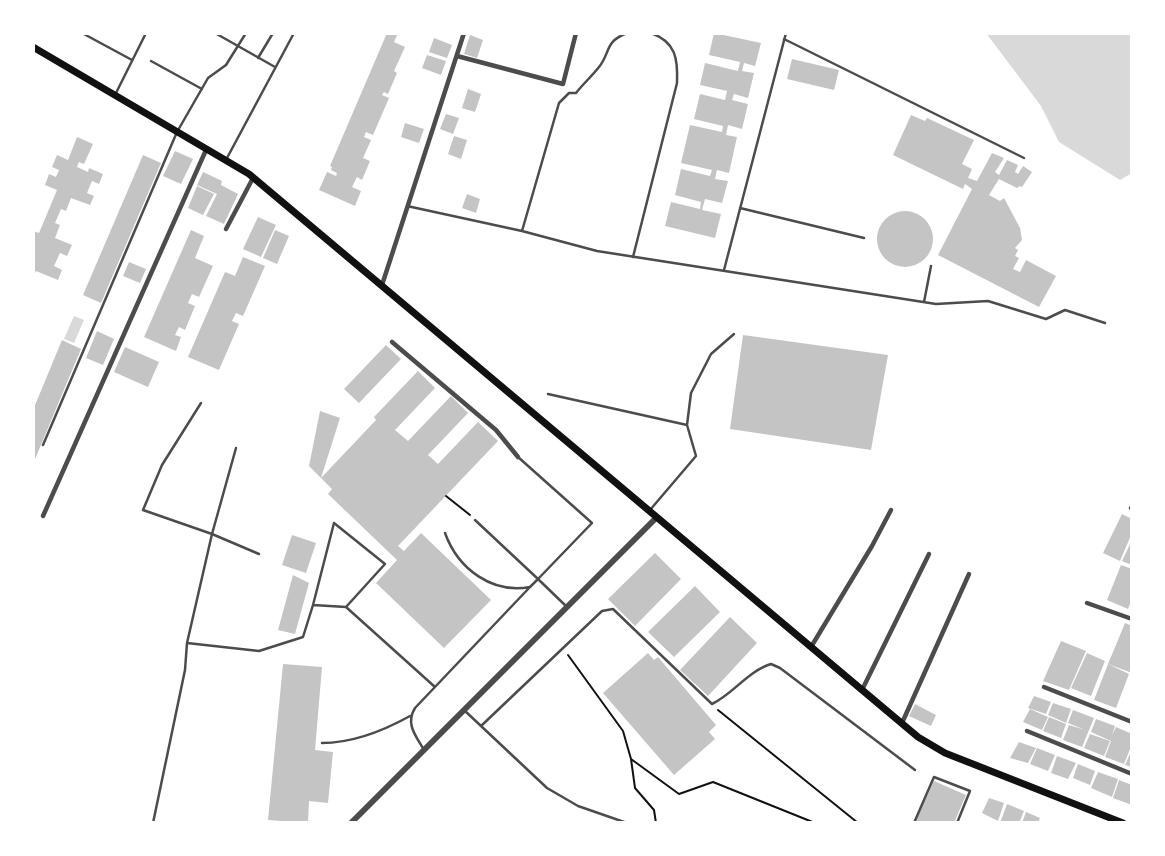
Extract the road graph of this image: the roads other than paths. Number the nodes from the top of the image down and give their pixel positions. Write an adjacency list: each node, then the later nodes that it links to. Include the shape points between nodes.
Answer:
1 (82, 33): 18 (lane)
2 (146, 33): 18 (lane)
3 (215, 33): 12 (lane)
4 (246, 33): 15 (lane)
5 (272, 33): 17 (lane)
6 (294, 33): 20 (lane)
7 (464, 33): 16 (street)
8 (576, 33): 16 (street, via 563,84)
9 (627, 33): 31 (lane, via 607,47 600,66 576,93 569,93 559,103)
10 (651, 33): 33 (lane, via 669,43 676,55 677,83)
11 (786, 33): 13 (lane)
12 (224, 35): 15 (lane)
13 (784, 39): 25 (lane); 29 (lane)
14 (33, 47): 22 (main road)
15 (238, 47): 17 (lane); 21 (lane)
16 (457, 56): 28 (street)
17 (258, 58): 20 (lane)
18 (132, 60): 22 (lane)
19 (151, 61): 21 (lane)
20 (275, 67): 26 (lane)
21 (202, 89): 23 (lane)
22 (115, 96): 23 (main road)
23 (177, 132): 24 (main road); 44 (lane)
24 (206, 149): 26 (main road); 49 (street)
25 (1024, 158)
26 (225, 160): 27 (main road)
27 (253, 178): 30 (street); 36 (main road)
28 (407, 206): 31 (lane); 36 (street)
29 (740, 208): 32 (lane); 35 (lane)
30 (226, 229)
31 (522, 231): 33 (lane)
32 (864, 238)
33 (633, 257): 35 (lane)
34 (931, 266): 37 (lane)
35 (723, 270): 37 (lane)
36 (381, 286): 48 (main road)
37 (924, 302): 38 (lane, via 988,302 1046,319 1065,310)
38 (1105, 323)
39 (734, 334): 43 (lane, via 711,354 691,393)
40 (392, 342): 46 (street, via 496,430)
41 (548, 394): 43 (lane)
42 (201, 403): 53 (lane, via 162,465 144,510)
43 (687, 425): 48 (lane, via 696,456)
44 (43, 445)
45 (236, 449): 53 (lane)
46 (519, 457): 57 (lane, via 592,523)
47 (891, 510): 65 (street)
48 (648, 512): 50 (main road)
49 (43, 516)
50 (656, 518): 62 (street); 65 (main road)
51 (475, 520): 57 (lane)
52 (445, 533): 58 (lane, via 463,564 486,582 503,588)
53 (212, 534): 54 (lane); 64 (lane)
54 (259, 554)
55 (929, 554): 68 (street)
56 (969, 574): 72 (street)
57 (538, 579): 58 (lane); 62 (lane)
58 (530, 587): 66 (lane)
59 (1087, 603): 63 (street)
60 (313, 605): 61 (lane); 61 (lane, via 334,523 384,564); 64 (lane, via 303,638 259,651)
61 (346, 607): 66 (lane)
62 (567, 607): 69 (street)
63 (1132, 620)
64 (187, 643): 79 (lane)
65 (810, 647): 68 (main road)
66 (435, 687): 70 (lane)
67 (1044, 687): 71 (street)
68 (862, 690): 72 (main road)
69 (464, 710): 73 (lane); 76 (street)
70 (410, 716): 75 (lane, via 370,734); 76 (lane, via 410,726)
71 (1132, 722)
72 (902, 724): 84 (main road, via 945,753)
73 (481, 726): 77 (lane, via 602,611 613,610 712,705 771,664); 81 (lane, via 562,799)
74 (1027, 732): 78 (street)
75 (322, 743)
76 (424, 750): 80 (street)
77 (915, 770)
78 (1132, 774)
79 (153, 823)
80 (351, 823)
81 (627, 823)
82 (914, 823): 83 (lane, via 934,777 970,791)
83 (957, 823)
84 (1123, 823)

